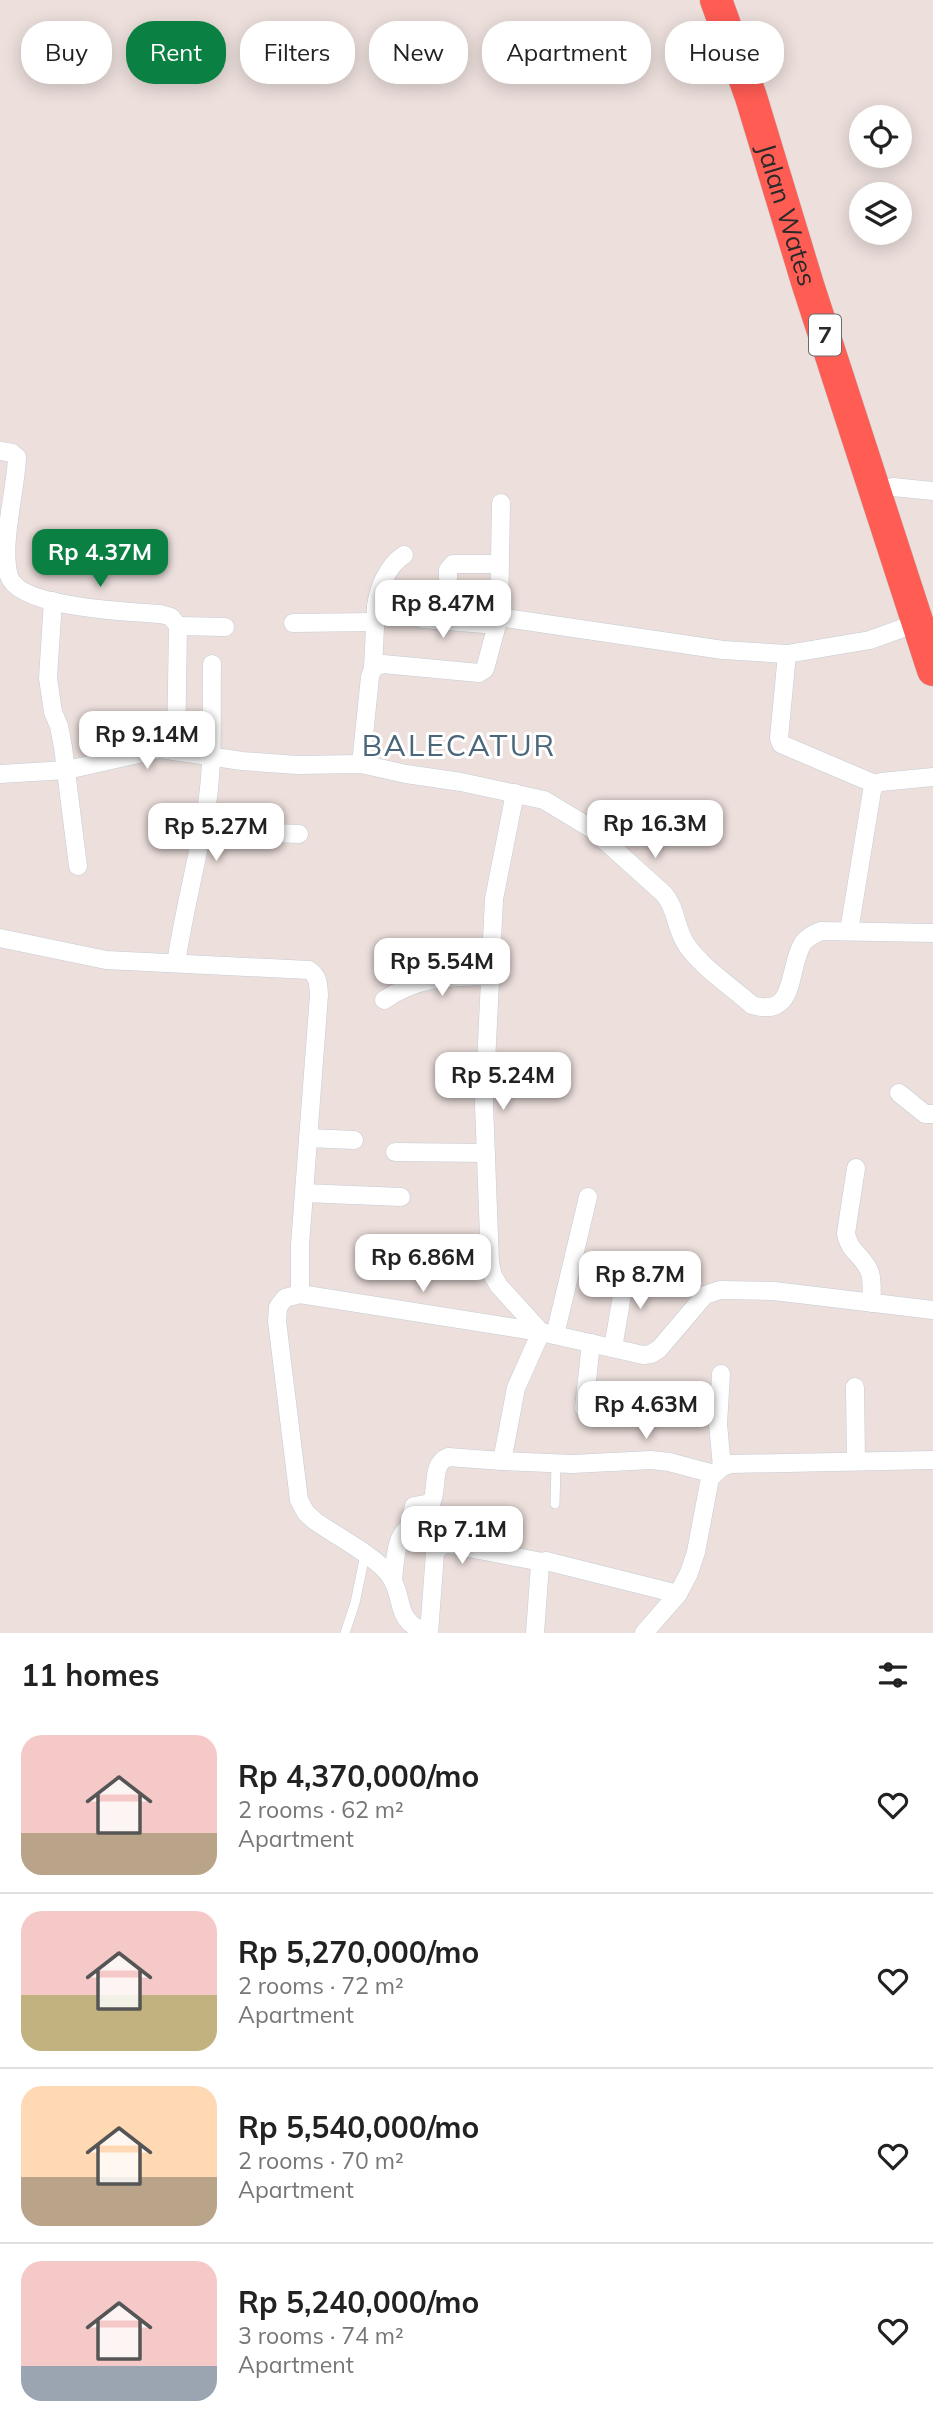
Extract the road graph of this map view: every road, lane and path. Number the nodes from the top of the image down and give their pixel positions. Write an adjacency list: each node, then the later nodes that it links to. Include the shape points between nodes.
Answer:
1 (716, 0): 3 (highway, Jalan Wates / 7)
2 (0, 451): 9 (street, via 17,457 7,534 9,576 20,590)
3 (876, 491): 4 (street, via 892,486); 13 (highway, Jalan Wates / 7)
4 (933, 491)
5 (501, 503): 7 (street)
6 (404, 555): 10 (street, via 377,591)
7 (500, 564): 8 (street, via 453,564 447,570); 11 (street)
8 (448, 579)
9 (53, 601): 14 (street, via 161,614); 23 (street, via 48,678)
10 (376, 615): 11 (street, via 387,607 423,619); 12 (street); 18 (street)
11 (498, 621): 16 (street); 18 (street, via 482,672 383,664)
12 (293, 622)
13 (917, 623): 16 (street, via 870,640); 19 (highway, Jalan Wates / 7)
14 (178, 626): 15 (street); 20 (street)
15 (225, 627)
16 (787, 654): 26 (street, via 781,744)
17 (212, 664): 21 (street)
18 (373, 668): 22 (street)
19 (933, 670)
20 (176, 750): 21 (street); 23 (street, via 141,752)
21 (211, 756): 22 (street, via 297,765); 28 (street)
22 (361, 764): 27 (street)
23 (67, 770): 24 (street); 30 (street)
24 (0, 774)
25 (933, 777): 26 (street)
26 (875, 784): 31 (street)
27 (515, 793): 31 (street, via 544,800 592,829 664,894 687,946 752,1005 770,1007 786,998 802,946 810,936 821,931); 35 (street, via 494,900)
28 (202, 830): 29 (street); 34 (street)
29 (299, 834)
30 (78, 866)
31 (849, 931): 32 (street)
32 (933, 933)
33 (0, 938): 34 (street, via 106,960)
34 (176, 964): 39 (street, via 309,970 318,979)
35 (492, 976): 36 (street, via 410,984); 42 (street, via 484,1104)
36 (384, 1000)
37 (899, 1093): 38 (street, via 925,1114)
38 (933, 1114)
39 (308, 1138): 40 (street); 44 (street)
40 (354, 1140)
41 (395, 1152): 42 (street)
42 (486, 1153): 51 (street, via 492,1276)
43 (856, 1168): 49 (street, via 847,1243 870,1273)
44 (304, 1193): 45 (street); 48 (street)
45 (401, 1197)
46 (588, 1197): 51 (street)
47 (627, 1266): 53 (street)
48 (300, 1294): 51 (street); 63 (street, via 285,1298 276,1321 299,1500 315,1521)
49 (872, 1303): 50 (street); 53 (street, via 720,1290 705,1295 652,1354)
50 (933, 1310)
51 (548, 1333): 52 (street); 58 (street, via 516,1388)
52 (591, 1343): 53 (street); 56 (street)
53 (614, 1348)
54 (721, 1374): 61 (street)
55 (855, 1387): 59 (street)
56 (584, 1408)
57 (933, 1460): 59 (street)
58 (502, 1461): 60 (street); 65 (street, via 442,1459 434,1498 414,1506 408,1529 400,1538)
59 (856, 1461): 61 (street, via 731,1464)
60 (556, 1463): 61 (street, via 651,1460); 62 (lane)
61 (718, 1470): 66 (street, via 708,1485 696,1552)
62 (555, 1504)
63 (365, 1555): 65 (street); 68 (lane)
64 (542, 1562): 66 (street); 67 (street, via 440,1546); 69 (street)
65 (393, 1579): 67 (street, via 400,1608)
66 (678, 1594): 70 (street)
67 (420, 1631)
68 (345, 1633)
69 (535, 1633)
70 (644, 1633)

